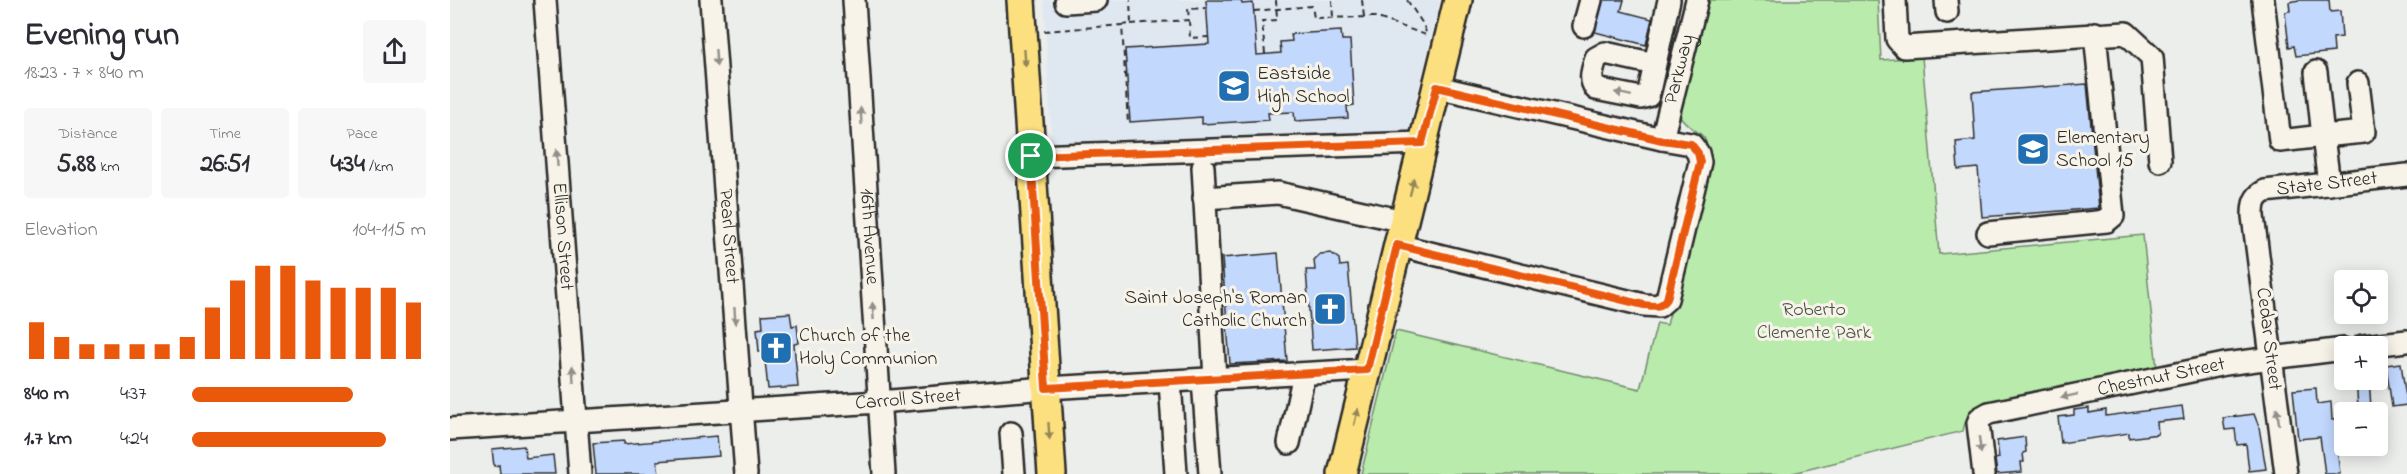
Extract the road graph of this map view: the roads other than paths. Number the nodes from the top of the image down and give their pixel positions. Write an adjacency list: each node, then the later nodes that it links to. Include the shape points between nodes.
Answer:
1 (545, 0): 42 (street, Ellison Street, one-way to 1)
2 (711, 0): 41 (street, Pearl Street, one-way to 41)
3 (854, 0): 40 (street, 16th Avenue, one-way to 3)
4 (1021, 0): 22 (main road, one-way to 22)
5 (1096, 0): 12 (street)
6 (1458, 0): 18 (main road)
7 (1591, 0): 13 (street)
8 (1669, 0): 15 (street)
9 (1697, 0): 20 (street, Parkway)
10 (1895, 0): 14 (street, via 1897,39 1904,47)
11 (2264, 0): 19 (street, via 2280,141)
12 (1066, 2)
13 (1584, 26)
14 (2095, 33): 23 (street, via 2126,33 2152,57); 30 (street, via 2114,216 2107,222)
15 (1655, 64)
16 (2316, 72): 19 (street)
17 (2358, 83): 19 (street, via 2364,132)
18 (1437, 87): 20 (street, one-way to 18); 21 (main road)
19 (2323, 136): 26 (street)
20 (1662, 140): 29 (street, via 1691,144 1700,162 1667,299 1659,306 1644,305)
21 (1422, 143): 22 (street); 29 (main road, one-way to 21)
22 (1031, 156): 39 (main road)
23 (2160, 160)
24 (1203, 167): 27 (street)
25 (2407, 175): 26 (street, State Street)
26 (2329, 184): 28 (street, State Street, via 2265,191)
27 (1204, 198): 29 (street, via 1278,193); 37 (street)
28 (2253, 203): 34 (street, Cedar Street)
29 (1400, 233): 35 (main road)
30 (1988, 233)
31 (2407, 341): 32 (street)
32 (2388, 343)
33 (2334, 350): 34 (street, Chestnut Street)
34 (2271, 357): 54 (street, Chestnut Street, one-way to 54, via 1989,413 1981,417 1978,428); 55 (street, Cedar Street, one-way to 34)
35 (1367, 370): 36 (street, Carroll Street); 53 (main road, one-way to 35)
36 (1304, 374): 37 (street, Carroll Street); 45 (street)
37 (1209, 379): 38 (street, Carroll Street); 52 (street)
38 (1170, 381): 39 (street, Carroll Street); 51 (street)
39 (1046, 388): 40 (street, Carroll Street); 50 (main road, one-way to 50)
40 (879, 402): 41 (street, Carroll Street); 48 (street, 16th Avenue)
41 (742, 410): 42 (street, Carroll Street); 47 (street, Pearl Street)
42 (576, 420): 43 (street, Carroll Street); 46 (street, Ellison Street)
43 (450, 429)
44 (1011, 433): 49 (street)
45 (1289, 443)
46 (580, 474)
47 (746, 474)
48 (884, 474)
49 (1014, 474)
50 (1052, 474)
51 (1176, 474)
52 (1210, 474)
53 (1342, 474)
54 (1983, 474)
55 (2286, 474)

